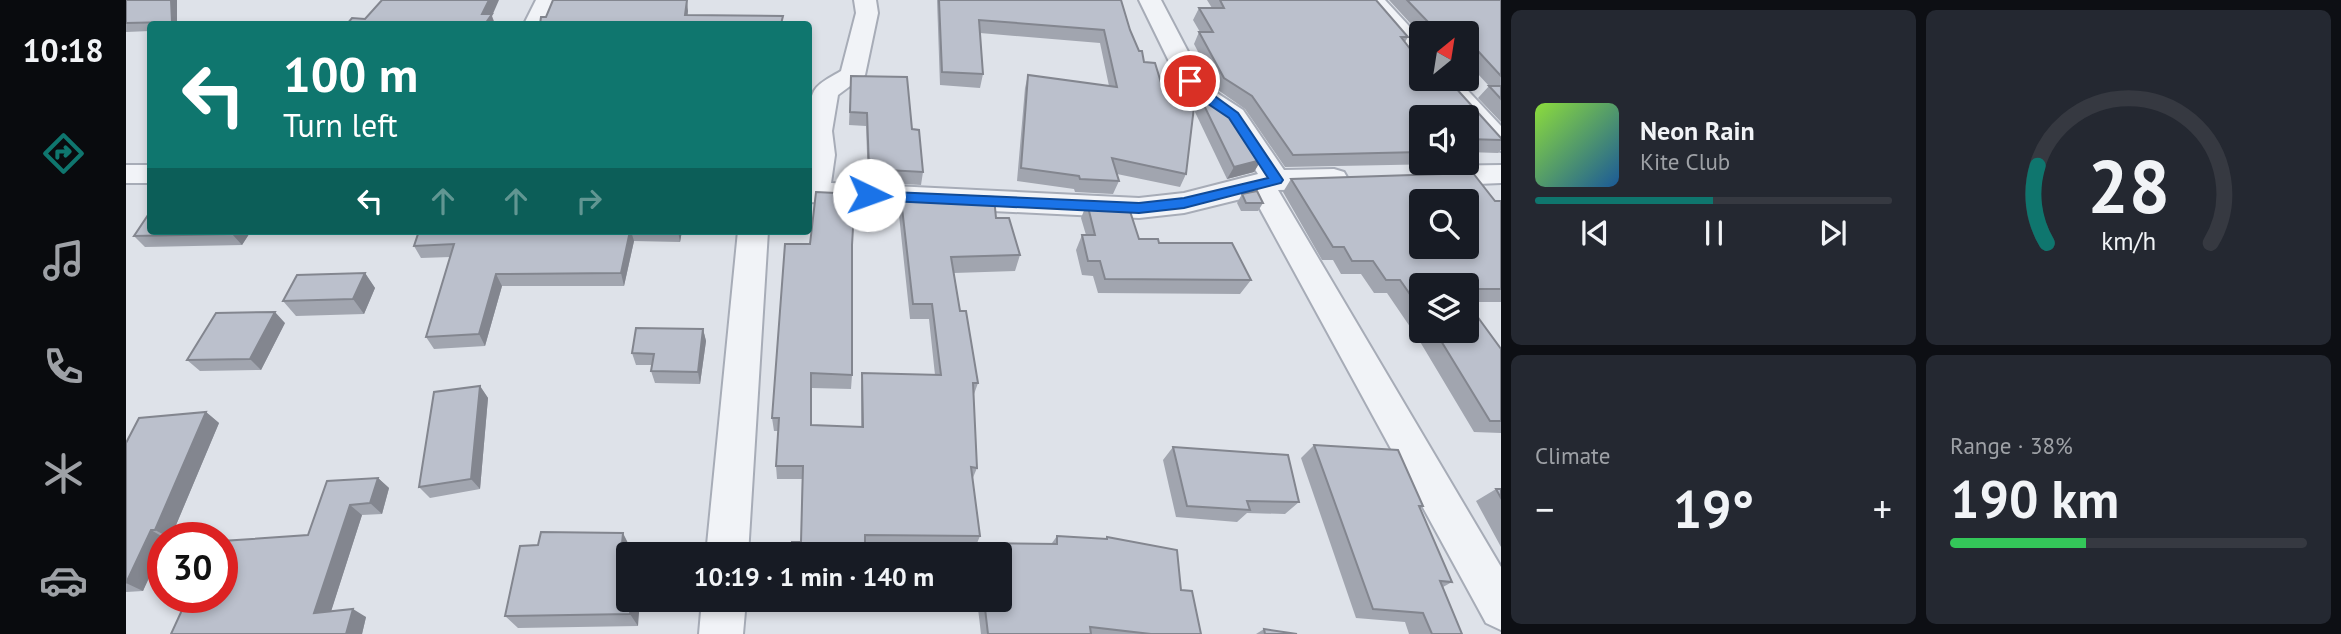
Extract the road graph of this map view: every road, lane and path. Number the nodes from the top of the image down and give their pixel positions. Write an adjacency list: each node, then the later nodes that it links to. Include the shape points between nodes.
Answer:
1 (547, 0): 5 (street)
2 (865, 0): 16 (street, via 867,13 853,75 827,92)
3 (1150, 0): 15 (street, via 1196,90 1234,116)
4 (1373, 0): 6 (street)
5 (536, 21)
6 (1409, 40)
7 (1457, 91): 8 (street)
8 (1491, 120): 9 (street)
9 (1501, 142)
10 (126, 174): 11 (street)
11 (147, 174)
12 (1501, 174): 13 (street)
13 (1397, 177)
14 (1358, 178): 15 (street)
15 (1268, 181): 16 (street, via 1184,203 1139,208); 19 (street)
16 (812, 192)
17 (753, 235): 18 (street)
18 (728, 542)
19 (1501, 608)
20 (723, 612): 21 (street)
21 (721, 634)

